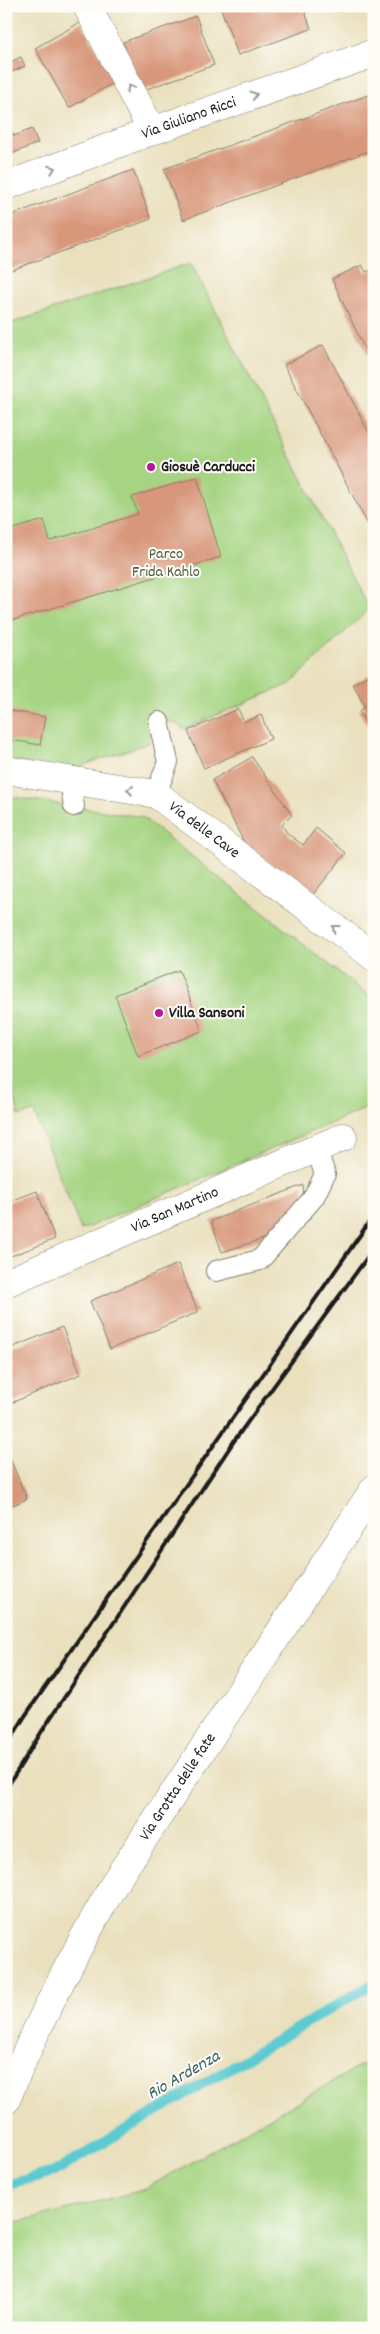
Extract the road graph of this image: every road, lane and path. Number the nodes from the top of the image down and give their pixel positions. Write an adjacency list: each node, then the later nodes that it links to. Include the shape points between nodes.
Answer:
1 (87, 6): 3 (street, one-way to 1)
2 (374, 53): 3 (street, Via Giuliano Ricci, one-way to 2)
3 (152, 131): 4 (street, Via Giuliano Ricci, one-way to 3)
4 (6, 186)
5 (159, 722): 7 (lane, via 168,762)
6 (6, 770): 7 (street, Via delle Cave, one-way to 6, via 72,794)
7 (156, 794): 8 (street, Via delle Cave, one-way to 7)
8 (374, 957)
9 (343, 1137): 10 (street, Via San Martino)
10 (316, 1148): 11 (lane, via 325,1174 314,1197 260,1260); 12 (street, Via San Martino, via 229,1176)
11 (216, 1271)
12 (6, 1283)
13 (374, 1489): 14 (street, Via Grotta delle fate, via 117,1880 82,1939 27,2048)
14 (6, 2100)

